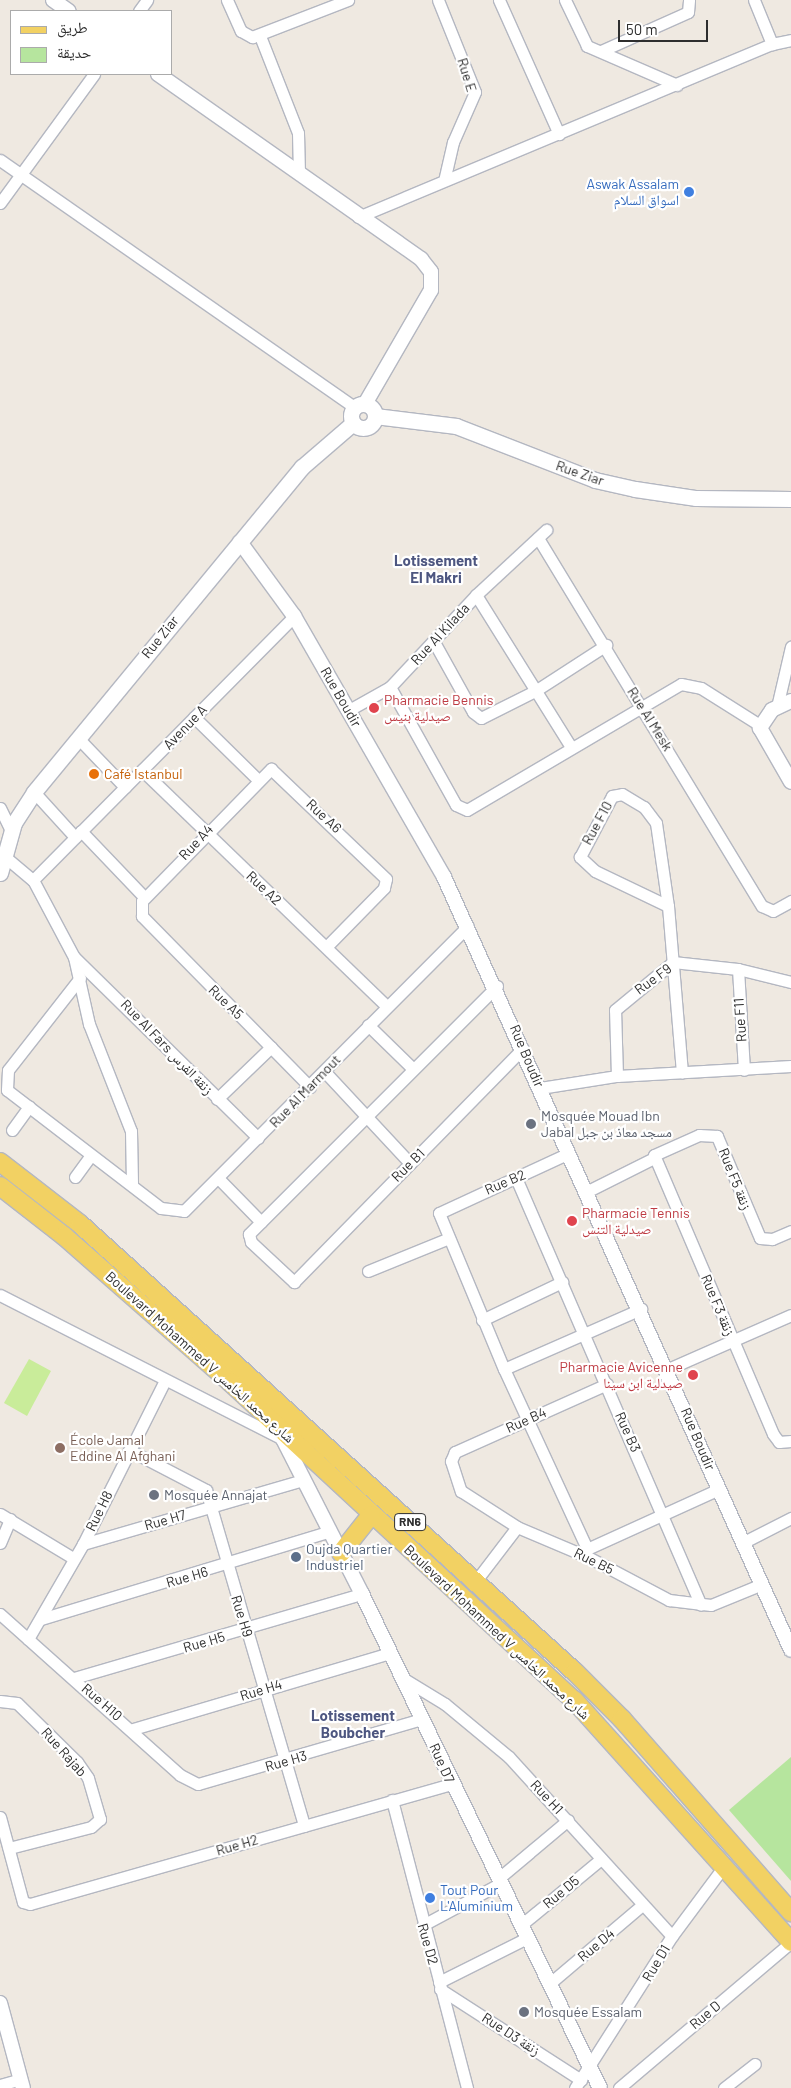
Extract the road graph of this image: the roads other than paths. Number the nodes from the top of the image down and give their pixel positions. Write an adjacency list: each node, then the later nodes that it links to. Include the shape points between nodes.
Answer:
1 (53, 0): 9 (street)
2 (227, 0): 10 (street, via 243,33)
3 (348, 0): 10 (street)
4 (438, 0): 21 (street, Rue E, via 475,92 453,142)
5 (499, 0): 17 (street)
6 (565, 0): 13 (street, via 583,42)
7 (689, 0): 13 (street, via 688,12)
8 (754, 0): 12 (street)
9 (68, 10)
10 (260, 36): 19 (street, via 298,133)
11 (791, 40): 12 (street)
12 (772, 44): 16 (street)
13 (600, 51): 16 (street)
14 (93, 75): 20 (street)
15 (159, 75): 19 (street)
16 (677, 85): 17 (street)
17 (559, 134): 21 (street)
18 (0, 160): 20 (street)
19 (298, 174): 23 (street)
20 (22, 176): 22 (street); 24 (street)
21 (445, 178): 23 (street)
22 (0, 203)
23 (358, 217): 24 (street, via 420,260 433,280)
24 (359, 405): 25 (main road); 26 (main road)
25 (374, 416): 26 (main road, via 366,427); 27 (main road, Rue Ziar, via 456,426 595,480 635,490 696,498)
26 (353, 423): 29 (main road, Rue Ziar, via 302,468)
27 (790, 496)
28 (542, 534): 30 (street, Rue Al Kilada); 33 (street, Rue Al Mesk)
29 (240, 542): 31 (street, Rue Boudir); 43 (main road, Rue Ziar)
30 (476, 595): 32 (street, Rue Al Kilada); 36 (street)
31 (294, 616): 40 (street, Rue Boudir); 41 (street, Avenue A)
32 (434, 642): 35 (street, Rue Al Kilada); 36 (street, via 479,717)
33 (606, 645): 36 (street); 38 (street, Rue Al Mesk)
34 (791, 647): 39 (street)
35 (390, 687): 40 (street, Rue Al Kilada); 44 (street, via 456,805 464,810 478,808)
36 (535, 691): 44 (street)
37 (791, 701): 39 (street)
38 (642, 706): 42 (street, via 678,685 690,684); 44 (street); 58 (street, Rue Al Mesk, via 759,901 773,911)
39 (777, 707): 42 (street)
40 (348, 710): 60 (street, Rue Boudir)
41 (194, 718): 45 (street, Avenue A); 46 (street)
42 (761, 726): 47 (street)
43 (78, 738): 48 (street); 49 (main road, Rue Ziar)
44 (571, 747)
45 (142, 770): 48 (street, Avenue A); 52 (street, Rue A2)
46 (260, 776): 52 (street, Rue A4); 61 (street, Rue A6, via 271,769 280,774 382,872 387,881 384,888)
47 (791, 782)
48 (124, 787): 53 (street, Avenue A)
49 (34, 792): 51 (main road, Rue Ziar); 53 (street)
50 (0, 808): 51 (street)
51 (11, 831): 54 (main road, Rue Ziar)
52 (206, 831): 57 (street, Rue A4); 61 (street, Rue A2)
53 (78, 834): 56 (street, Avenue A); 57 (street)
54 (4, 856): 55 (main road, Rue Ziar); 56 (street)
55 (0, 873)
56 (33, 880): 62 (street)
57 (144, 897): 70 (street, Rue A5, via 142,916)
58 (791, 902)
59 (668, 906): 59 (street, Rue F10, via 653,815 622,794 612,796 580,857 595,871); 63 (street, Rue F10)
60 (468, 926): 67 (street, Rue Boudir); 68 (street, Rue Al Marmout)
61 (327, 946): 68 (street, Rue A2)
62 (74, 957): 65 (street); 80 (street, Rue Al Fars زنقة الفرس)
63 (673, 962): 64 (street, Rue F9); 76 (street, Rue F10); 77 (street, Rue F9, via 615,1010)
64 (738, 969): 66 (street, Rue F9); 74 (street, Rue F11)
65 (80, 978): 81 (street, Rue Al Marmout, via 5,1077 7,1090); 93 (street, via 89,1024 131,1131)
66 (791, 982)
67 (497, 986): 71 (street, Rue Boudir); 73 (street)
68 (386, 1006): 69 (street, Rue Al Marmout)
69 (368, 1025): 73 (street); 75 (street, Rue Al Marmout)
70 (271, 1047): 78 (street, Rue A5); 80 (street)
71 (523, 1048): 79 (street, Rue Boudir); 89 (street, Rue B1)
72 (791, 1066): 74 (street)
73 (412, 1068): 82 (street)
74 (744, 1070): 76 (street)
75 (325, 1072): 78 (street, Rue Al Marmout); 82 (street)
76 (682, 1072): 77 (street)
77 (617, 1076): 79 (street)
78 (310, 1087): 84 (street, Rue Al Marmout)
79 (540, 1088): 85 (street, Rue Boudir)
80 (217, 1099): 84 (street, Rue Al Fars زنقة الفرس)
81 (29, 1107): 83 (street); 86 (street, Rue Al Marmout)
82 (366, 1115): 89 (street); 96 (street)
83 (12, 1130)
84 (258, 1138): 92 (street, Rue Al Marmout)
85 (569, 1153): 91 (street, Rue B2); 95 (street, Rue Boudir)
86 (91, 1155): 90 (street); 93 (street, Rue Al Marmout)
87 (654, 1157): 95 (street); 97 (street, Rue F5 زنقة, via 706,1133 717,1136 757,1233 767,1239); 106 (street, Rue F3 زنقة)
88 (0, 1162): 112 (main road, Boulevard Mohammed V شارع محمد الخامس / RN6, via 80,1224)
89 (410, 1163): 96 (street, Rue B1, via 294,1282 251,1242 249,1234)
90 (75, 1177)
91 (516, 1178): 98 (street, Rue B2, via 440,1210); 100 (street, Rue B3)
92 (219, 1179): 93 (street, Rue Al Marmout, via 184,1210 161,1208); 96 (street)
93 (132, 1184)
94 (0, 1186): 112 (main road, Boulevard Mohammed V شارع محمد الخامس / RN6, via 64,1236)
95 (588, 1191): 102 (street, Rue Boudir)
96 (261, 1222)
97 (791, 1231)
98 (448, 1239): 99 (street); 104 (street)
99 (368, 1271)
100 (562, 1282): 104 (street); 105 (street, Rue B3)
101 (0, 1295): 109 (street)
102 (641, 1309): 105 (street); 108 (street, Rue Boudir)
103 (791, 1315): 106 (street)
104 (482, 1320): 107 (street)
105 (585, 1335): 107 (street); 110 (street, Rue B3)
106 (733, 1341): 108 (street); 113 (street, Rue F3 زنقة, via 776,1438 784,1444)
107 (504, 1369): 111 (street)
108 (668, 1369): 117 (street, Rue Boudir)
109 (165, 1380): 112 (street); 114 (street, Rue H8)
110 (607, 1384): 111 (street, Rue B4); 119 (street, Rue B3)
111 (527, 1420): 115 (street, Rue B4, via 458,1450); 128 (street)
112 (289, 1432): 116 (street, Rue D7); 120 (main road, Boulevard Mohammed V شارع محمد الخامس / RN6); 132 (main road, Boulevard Mohammed V شارع محمد الخامس / RN6)
113 (791, 1441)
114 (129, 1450): 118 (street, Rue H9, via 196,1482); 127 (street, Rue H8)
115 (451, 1461): 123 (street, Rue B5, via 461,1492)
116 (304, 1480): 118 (street, Rue H7); 124 (street, Rue D7)
117 (719, 1489): 119 (street, Rue B5); 125 (street, Rue Boudir)
118 (214, 1507): 127 (street, Rue H7); 131 (street, Rue H9)
119 (664, 1514): 128 (street, Rue B5); 135 (street, Rue B3)
120 (371, 1515): 129 (main road); 158 (main road, Boulevard Mohammed V شارع محمد الخامس / RN6, via 574,1700)
121 (5, 1517): 126 (street); 130 (street)
122 (791, 1518): 125 (street)
123 (517, 1527): 128 (street, Rue B5); 132 (street)
124 (330, 1531): 129 (street, Rue D7); 131 (street, Rue H6)
125 (744, 1542): 133 (street, Rue Boudir)
126 (0, 1543)
127 (83, 1544): 130 (street, Rue H8)
128 (584, 1551): 135 (street, Rue B5, via 669,1600)
129 (341, 1553): 134 (street, Rue D7)
130 (73, 1558): 137 (street, Rue H8)
131 (226, 1566): 137 (street, Rue H6); 138 (street, Rue H9)
132 (475, 1582): 156 (main road, Boulevard Mohammed V شارع محمد الخامس / RN6, via 622,1718)
133 (762, 1584): 135 (street, Rue B5); 140 (street, Rue Boudir)
134 (362, 1594): 138 (street, Rue H5); 141 (street, Rue D7)
135 (701, 1605)
136 (0, 1614): 139 (street, Rue H10)
137 (41, 1619): 139 (street, Rue H8)
138 (246, 1629): 142 (street, Rue H5); 144 (street, Rue H9)
139 (28, 1639): 142 (street, Rue H10)
140 (791, 1650)
141 (389, 1653): 143 (street, Rue D7); 144 (street, Rue H4)
142 (74, 1678): 147 (street, Rue H10)
143 (404, 1679): 146 (street, Rue D7); 153 (street, Rue H1, via 445,1704 509,1757)
144 (265, 1689): 147 (street, Rue H4); 148 (street, Rue H9)
145 (0, 1701): 155 (street, Rue Rajab, via 17,1703 77,1762 88,1778 99,1814 98,1823 91,1827)
146 (422, 1719): 148 (street, Rue H3); 150 (street, Rue D7)
147 (133, 1729): 149 (street, Rue H10, via 180,1775)
148 (285, 1762): 149 (street, Rue H3); 154 (street, Rue H9)
149 (206, 1783)
150 (452, 1784): 151 (street, Rue H2); 159 (street, Rue D7)
151 (392, 1800): 154 (street, Rue H2); 162 (street, Rue D2)
152 (0, 1817): 155 (street)
153 (568, 1820): 157 (street, Rue H1); 159 (street)
154 (304, 1826): 155 (street, Rue H2, via 33,1904 23,1902)
155 (9, 1848)
156 (738, 1850): 158 (main road); 161 (main road, Boulevard Mohammed V شارع محمد الخامس / RN6)
157 (600, 1859): 160 (street, Rue H1); 163 (street, Rue D5)
158 (724, 1866): 164 (street, Rue D1); 165 (main road, Boulevard Mohammed V شارع محمد الخامس / RN6)
159 (500, 1881): 162 (street); 163 (street, Rue D7)
160 (642, 1905): 164 (street, Rue H1); 166 (street, Rue D4)
161 (791, 1912)
162 (423, 1924): 167 (street, Rue D2)
163 (524, 1931): 166 (street, Rue D7); 167 (street, Rue D5)
164 (672, 1936): 170 (street, Rue D1)
165 (791, 1942): 176 (street, Rue D)
166 (549, 1984): 170 (street, Rue D7)
167 (440, 1985): 172 (street, Rue D3 زنقة); 174 (street, Rue D2)
168 (0, 2003): 171 (street)
169 (755, 2064): 177 (street)
170 (590, 2069): 172 (street, Rue D1); 175 (street, Rue D7)
171 (22, 2084): 173 (street)
172 (578, 2084)
173 (0, 2085)
174 (467, 2088)
175 (600, 2088)
176 (619, 2088)
177 (724, 2088)

